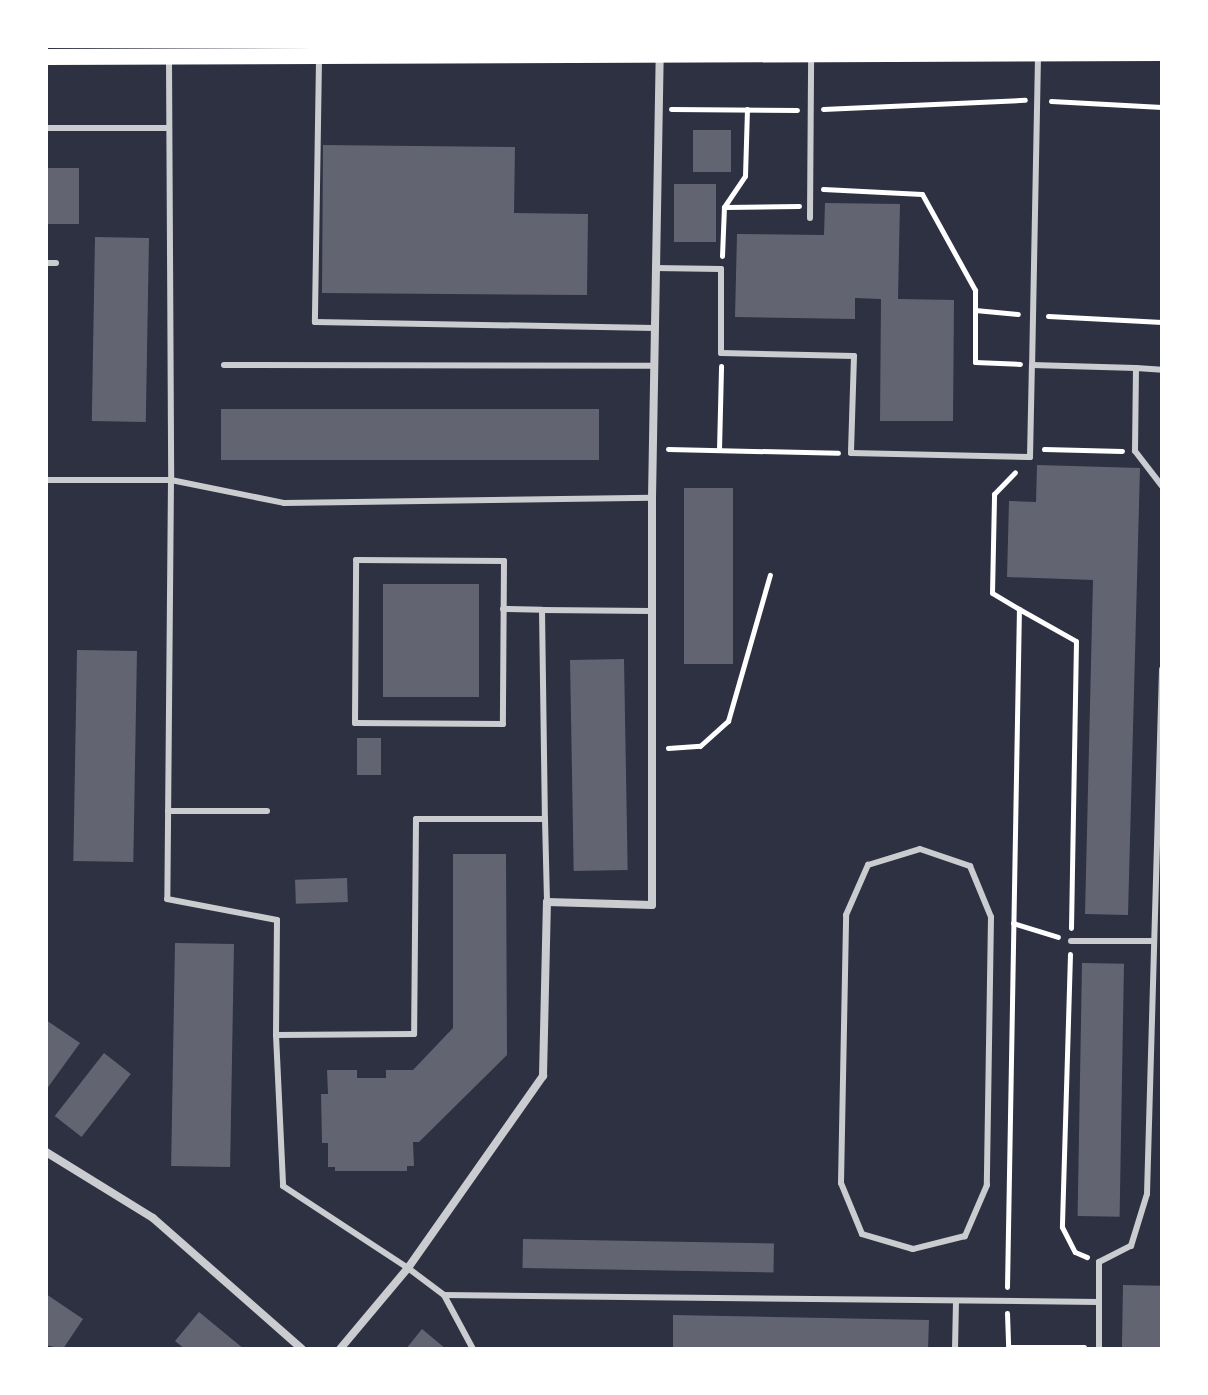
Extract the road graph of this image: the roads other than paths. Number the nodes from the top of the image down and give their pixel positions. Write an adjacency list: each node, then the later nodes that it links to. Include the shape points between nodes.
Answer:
1 (811, 49): 4 (main road); 6 (main road); 12 (lane)
2 (1080, 50): 4 (main road); 5 (main road)
3 (96, 51): 7 (main road); 9 (main road)
4 (1038, 53): 18 (lane)
5 (1162, 53)
6 (660, 54): 8 (main road); 15 (street)
7 (168, 56): 8 (main road); 11 (lane)
8 (319, 56): 16 (lane, via 315,322)
9 (46, 57)
10 (46, 128): 11 (lane)
11 (169, 128): 23 (lane)
12 (810, 218)
13 (46, 263): 14 (lane)
14 (56, 263)
15 (655, 268): 16 (street); 18 (lane, via 721,269 721,353 854,356 851,453 1030,457)
16 (654, 328): 19 (street)
17 (224, 365): 19 (lane)
18 (1032, 365): 20 (lane)
19 (653, 366): 25 (street)
20 (1136, 368): 21 (lane); 24 (lane, via 1135,451)
21 (1162, 370)
22 (46, 480): 23 (lane)
23 (171, 480): 25 (lane, via 284,503); 30 (lane)
24 (1162, 486)
25 (652, 498): 28 (street)
26 (503, 609): 26 (lane, via 503,724 355,723 356,560 504,561); 27 (lane)
27 (542, 610): 28 (lane); 32 (lane)
28 (651, 611): 33 (street, via 652,905)
29 (1162, 669): 36 (lane)
30 (168, 811): 31 (lane); 37 (lane, via 167,899 277,920)
31 (267, 811)
32 (545, 819): 33 (lane); 37 (lane, via 416,819 414,1034)
33 (547, 902): 39 (street, via 543,1076)
34 (991, 917): 34 (lane, via 970,866 920,849 868,865 846,915 841,1183 862,1234 913,1249 965,1236 987,1185)
35 (1071, 941): 36 (lane)
36 (1154, 941): 41 (lane, via 1147,1194 1131,1246 1099,1262)
37 (276, 1035): 39 (lane, via 283,1186)
38 (46, 1152): 44 (street, via 153,1218)
39 (408, 1268): 40 (lane); 45 (street)
40 (444, 1295): 42 (lane); 46 (lane)
41 (1099, 1302): 42 (lane); 43 (lane)
42 (956, 1303): 47 (lane)
43 (1099, 1348)
44 (302, 1349)
45 (340, 1349)
46 (473, 1349)
47 (955, 1349)

